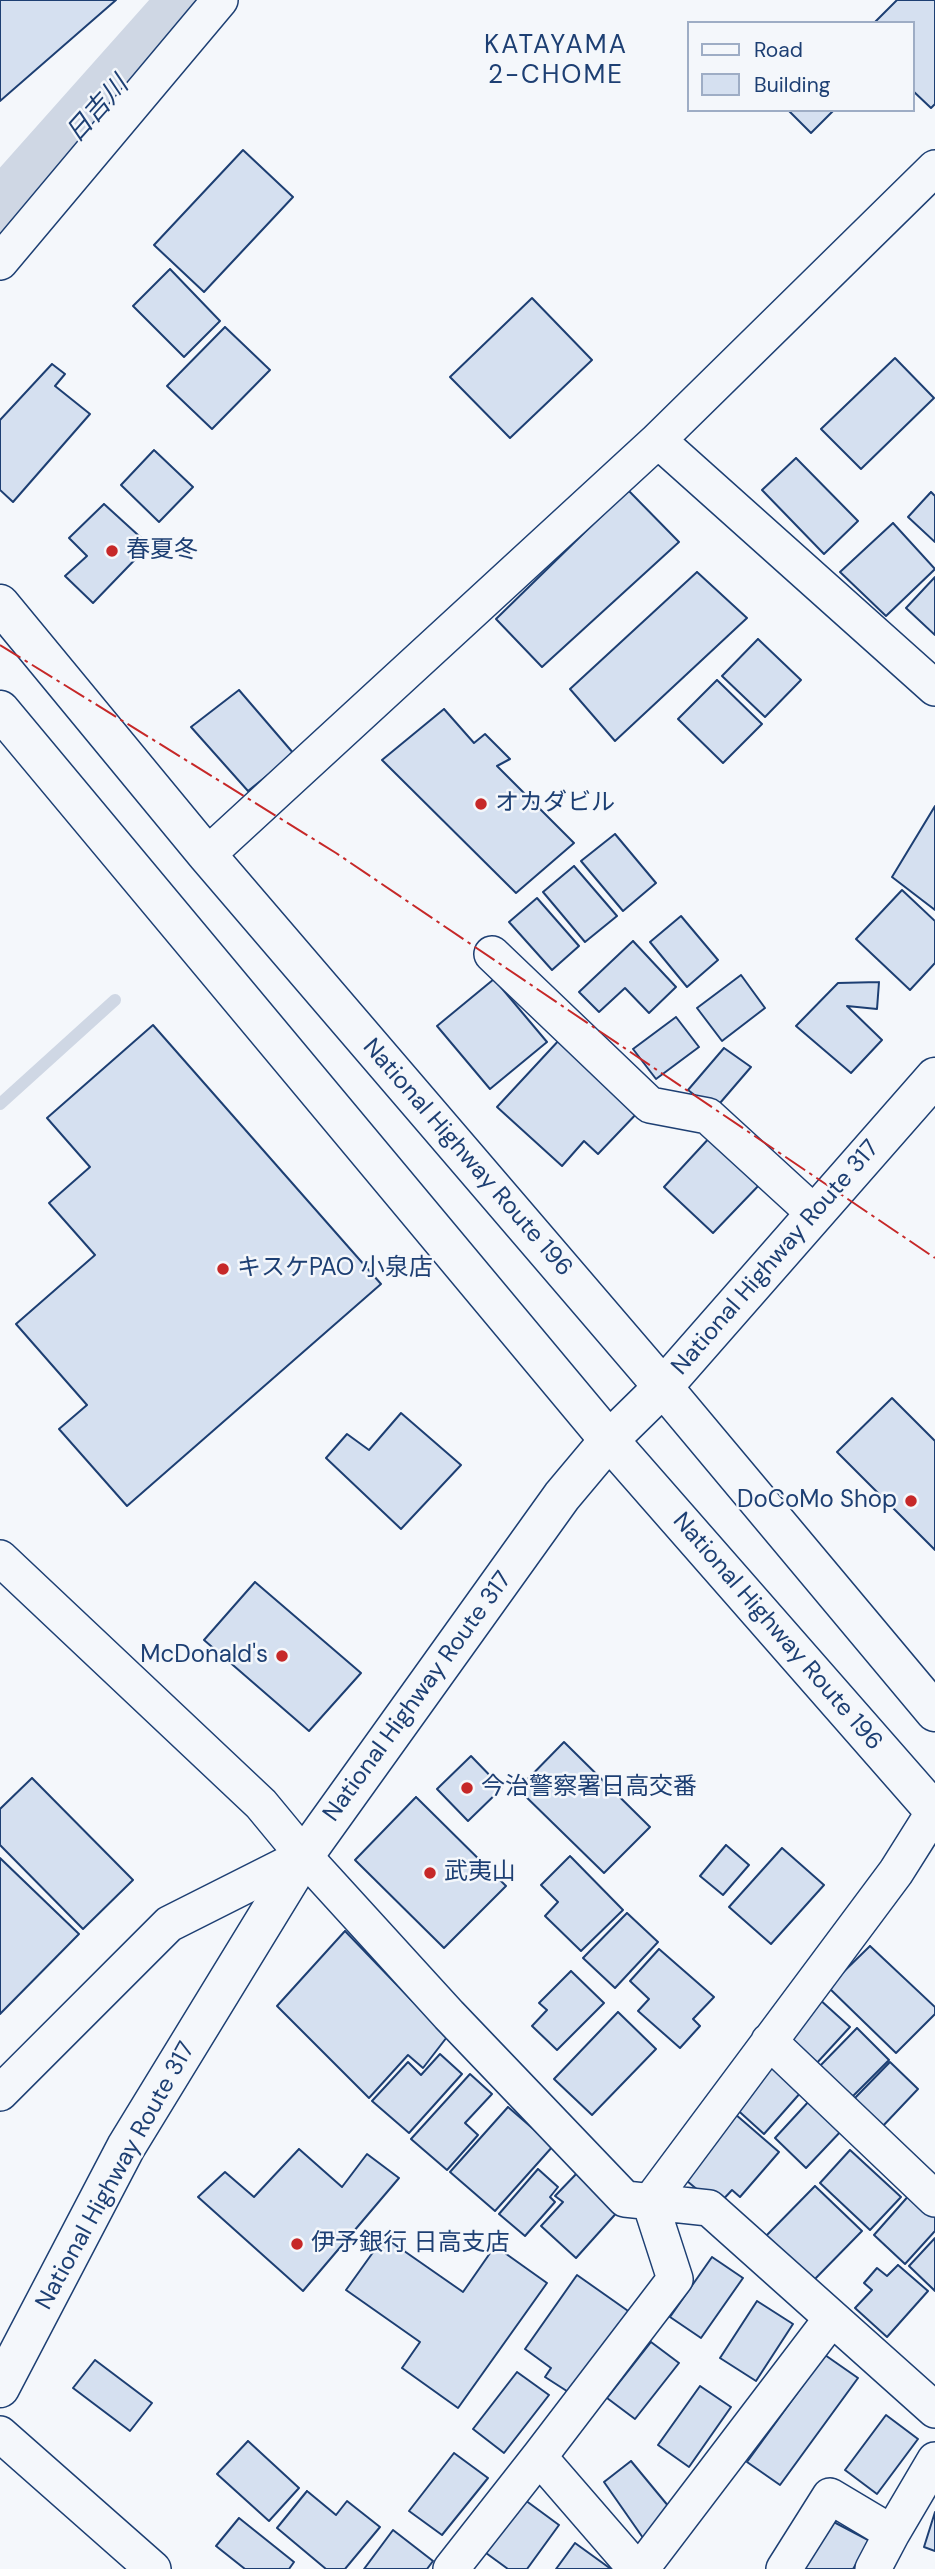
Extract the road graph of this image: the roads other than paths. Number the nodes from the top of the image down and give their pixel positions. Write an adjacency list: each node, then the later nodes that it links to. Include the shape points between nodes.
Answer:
1 (220, 0): 3 (street)
2 (935, 168): 4 (street)
3 (0, 262)
4 (656, 442): 6 (street); 8 (street)
5 (0, 604): 8 (highway, National Highway Route 196)
6 (935, 688)
7 (0, 710): 13 (highway, National Highway Route 196)
8 (207, 855): 12 (highway, National Highway Route 196)
9 (492, 954): 11 (street, via 650,1105 708,1116)
10 (935, 1077): 11 (highway, National Highway Route 317)
11 (814, 1213): 12 (highway, National Highway Route 317)
12 (663, 1387): 13 (highway, National Highway Route 317); 15 (highway, National Highway Route 196)
13 (608, 1440): 16 (highway, National Highway Route 196); 17 (highway, National Highway Route 317, via 562,1496)
14 (0, 1558): 17 (street, via 261,1804)
15 (935, 1712)
16 (935, 1811): 18 (street, via 896,1872)
17 (304, 1856): 19 (street, via 169,1924); 21 (street, via 625,2199); 23 (highway, National Highway Route 317, via 126,2147)
18 (769, 2042): 20 (street); 21 (street)
19 (0, 2093)
20 (935, 2199)
21 (650, 2202): 22 (street, via 709,2208); 26 (street, via 675,2278)
22 (832, 2318): 24 (street); 32 (street)
23 (0, 2388)
24 (935, 2410)
25 (0, 2434): 29 (street)
26 (539, 2457): 30 (street); 31 (street)
27 (935, 2460): 28 (street)
28 (892, 2533): 33 (street, via 830,2496); 34 (street)
29 (153, 2569)
30 (451, 2569)
31 (636, 2569)
32 (641, 2569)
33 (784, 2569)
34 (873, 2569)

